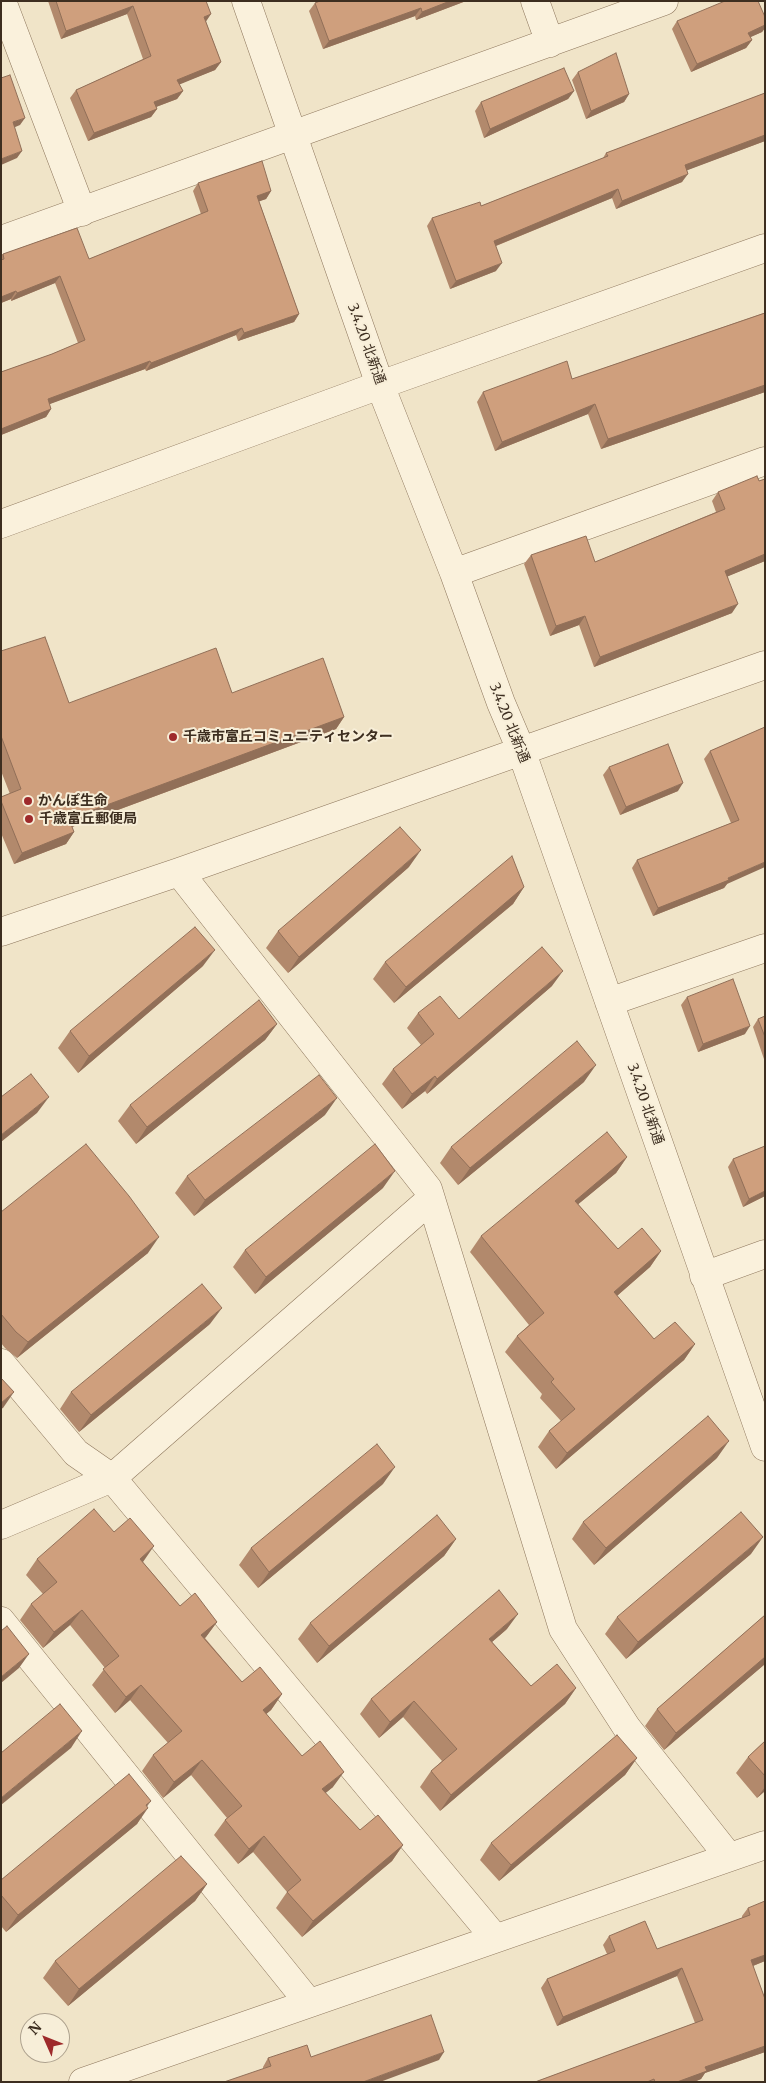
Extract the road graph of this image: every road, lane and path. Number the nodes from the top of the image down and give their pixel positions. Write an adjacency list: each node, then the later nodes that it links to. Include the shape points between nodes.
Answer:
1 (2, 1): 7 (street)
2 (246, 1): 6 (street, 3.4.20 北新通)
3 (535, 1): 5 (street)
4 (664, 1): 5 (street)
5 (550, 43): 6 (street)
6 (292, 134): 7 (street); 10 (street, 3.4.20 北新通)
7 (82, 212): 8 (street)
8 (1, 240)
9 (765, 248): 10 (street)
10 (380, 385): 12 (street); 13 (street, 3.4.20 北新通)
11 (765, 461): 13 (street)
12 (1, 524)
13 (454, 573): 15 (street, 3.4.20 北新通, via 500,703)
14 (765, 665): 15 (street)
15 (521, 750): 16 (street); 19 (street, 3.4.20 北新通)
16 (179, 872): 17 (street); 20 (street, via 428,1189)
17 (1, 932)
18 (765, 948): 19 (street)
19 (609, 1002): 22 (street, 3.4.20 北新通)
20 (431, 1199): 25 (street); 29 (street, via 563,1629 627,1728)
21 (765, 1254): 22 (street)
22 (704, 1276): 24 (street, 3.4.20 北新通)
23 (1, 1363): 25 (street, via 76,1453)
24 (765, 1447)
25 (112, 1478): 26 (street); 30 (street)
26 (1, 1525)
27 (1, 1622): 31 (street)
28 (765, 1845): 29 (street)
29 (730, 1856): 30 (street)
30 (496, 1938): 31 (street)
31 (309, 2003): 32 (street)
32 (147, 2071): 33 (street)
33 (83, 2082)

